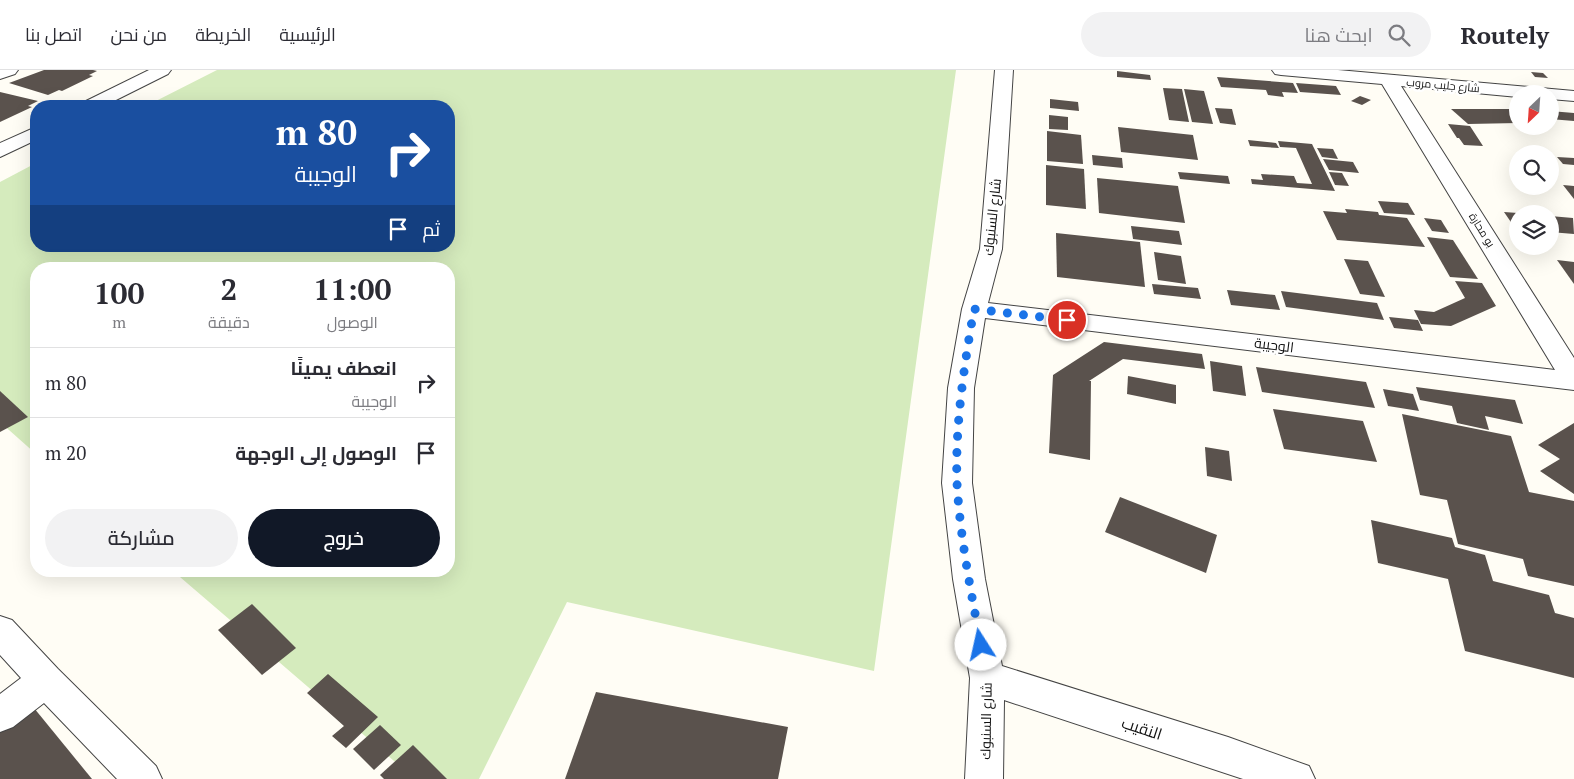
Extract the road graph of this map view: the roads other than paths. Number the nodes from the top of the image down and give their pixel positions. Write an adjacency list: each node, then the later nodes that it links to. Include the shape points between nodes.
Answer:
1 (9, 70): 5 (street)
2 (162, 70): 10 (street)
3 (1004, 70): 13 (street, شارع السنبوك, via 991,249)
4 (1282, 70): 6 (street, شارع جليب مروب)
5 (0, 74)
6 (1389, 81): 7 (street, شارع جليب مروب); 14 (street, بو محارة)
7 (1509, 91)
8 (1559, 95): 9 (street)
9 (1574, 96)
10 (102, 100)
11 (30, 136): 12 (street)
12 (0, 151)
13 (974, 309): 14 (street, الوجيبة); 16 (street, شارع السنبوك, via 961,388 957,483 969,579)
14 (1574, 380)
15 (0, 631): 17 (street)
16 (987, 678): 20 (street, شارع السنبوك); 21 (street, النقيب)
17 (46, 681): 18 (street); 19 (street)
18 (0, 715)
19 (143, 779)
20 (984, 779)
21 (1296, 779)

